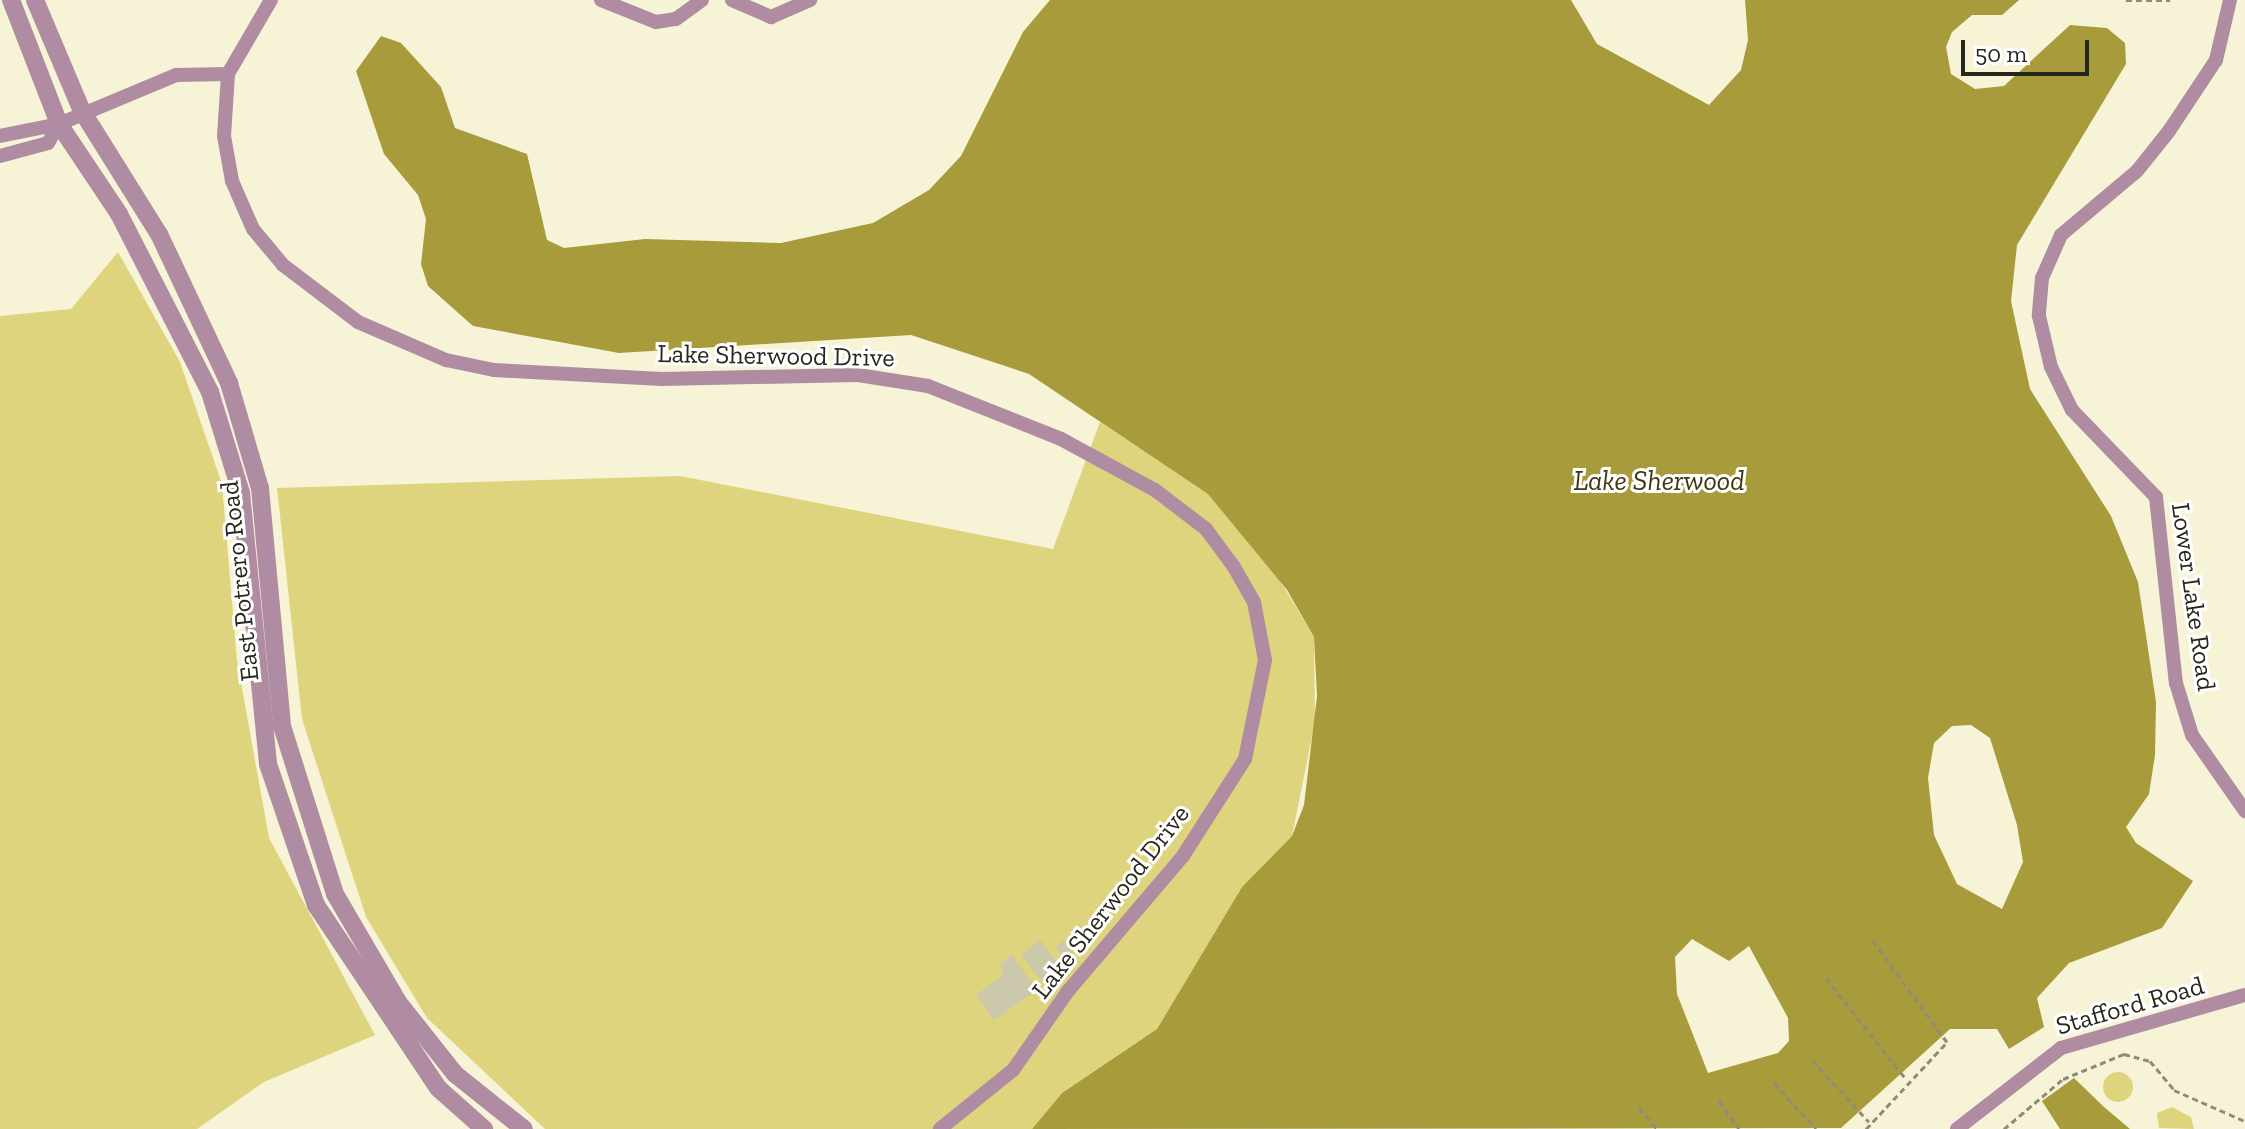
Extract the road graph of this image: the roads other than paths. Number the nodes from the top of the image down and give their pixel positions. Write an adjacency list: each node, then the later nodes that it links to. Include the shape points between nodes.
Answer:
1 (11, 0): 13 (street, East Potrero Road)
2 (35, 0): 12 (street, East Potrero Road)
3 (271, 0): 11 (street, Lake Sherwood Drive)
4 (601, 0): 5 (street, via 656,22 676,19)
5 (702, 0)
6 (732, 0): 7 (street, via 771,17)
7 (810, 0)
8 (2230, 0): 10 (street, Lower Lake Road)
9 (2245, 27): 10 (street)
10 (2228, 32): 16 (street, Lower Lake Road, via 2137,171 2061,235 2042,278 2039,316 2051,367 2072,410 2156,497 2176,683 2192,735)
11 (228, 74): 12 (street, via 176,75); 20 (street, Lake Sherwood Drive, via 224,136 242,207 283,265 358,322 446,360 494,370 662,379 858,375 928,386 1061,439 1155,490 1206,529 1234,567 1254,602 1265,660 1245,759 1183,856 1068,991 1013,1070)
12 (82, 111): 13 (street); 19 (street, East Potrero Road, via 159,234 229,383 260,488 282,726 335,894 398,1002 455,1074)
13 (59, 124): 14 (street); 15 (street, via 48,143); 18 (street, East Potrero Road, via 155,279 222,426 247,535 268,764 316,905 438,1088)
14 (0, 136)
15 (0, 156)
16 (2245, 811)
17 (2245, 995): 21 (street, Stafford Road, via 2061,1048)
18 (484, 1129)
19 (524, 1129)
20 (940, 1129)
21 (1957, 1129)

